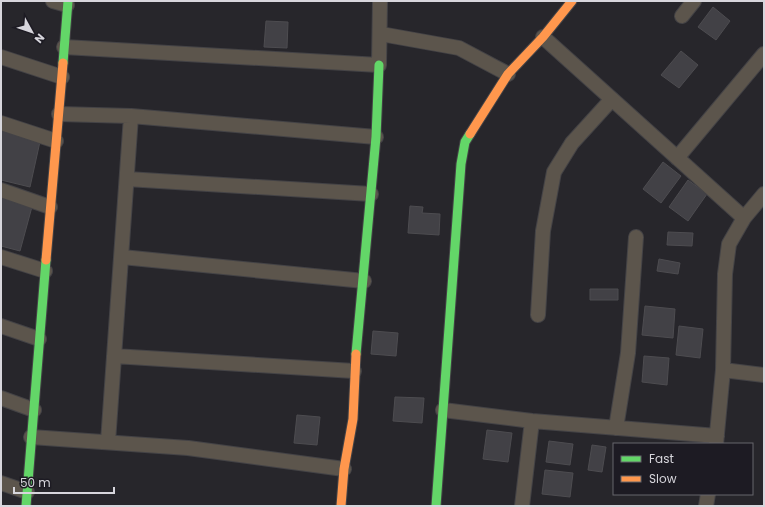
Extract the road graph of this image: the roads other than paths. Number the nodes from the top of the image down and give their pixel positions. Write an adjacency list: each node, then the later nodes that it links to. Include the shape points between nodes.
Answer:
1 (53, 1): 4 (street)
2 (380, 1): 7 (street)
3 (694, 1): 6 (street)
4 (68, 3): 9 (street)
5 (565, 3): 8 (street)
6 (682, 16)
7 (381, 34): 12 (street); 13 (street, via 459,48)
8 (543, 37): 13 (street); 15 (street)
9 (64, 46): 12 (street); 14 (street)
10 (764, 54): 21 (street)
11 (1, 57): 14 (street)
12 (379, 65): 19 (street)
13 (508, 74): 42 (street, via 465,142 461,164)
14 (62, 77): 16 (street)
15 (612, 99): 21 (street); 33 (street, via 572,143 554,172 543,230)
16 (59, 114): 17 (street); 20 (street)
17 (132, 116): 19 (street); 22 (street)
18 (1, 122): 20 (street)
19 (376, 137): 24 (street)
20 (56, 140): 26 (street)
21 (677, 158): 27 (street)
22 (127, 179): 24 (street); 29 (street)
23 (1, 190): 26 (street)
24 (371, 194): 32 (street)
25 (764, 194): 27 (street)
26 (50, 207): 31 (street)
27 (744, 218): 37 (street, via 728,251 725,274)
28 (636, 237): 44 (street, via 628,353)
29 (122, 257): 32 (street); 36 (street)
30 (1, 258): 31 (street)
31 (45, 271): 35 (street)
32 (364, 281): 38 (street)
33 (538, 315)
34 (1, 326): 35 (street)
35 (39, 339): 41 (street)
36 (114, 356): 38 (street); 47 (street)
37 (723, 370): 39 (street); 46 (street)
38 (354, 371): 48 (street, via 353,419)
39 (764, 375)
40 (1, 398): 41 (street)
41 (34, 410): 45 (street)
42 (443, 410): 43 (street); 54 (street)
43 (532, 421): 44 (street); 55 (street)
44 (616, 428): 46 (street)
45 (32, 437): 47 (street); 50 (street)
46 (716, 440)
47 (108, 442): 48 (street, via 188,448)
48 (344, 469): 53 (street)
49 (1, 484): 50 (street)
50 (27, 492): 52 (street)
51 (708, 495): 56 (street)
52 (26, 506)
53 (341, 506)
54 (436, 506)
55 (522, 506)
56 (706, 506)

